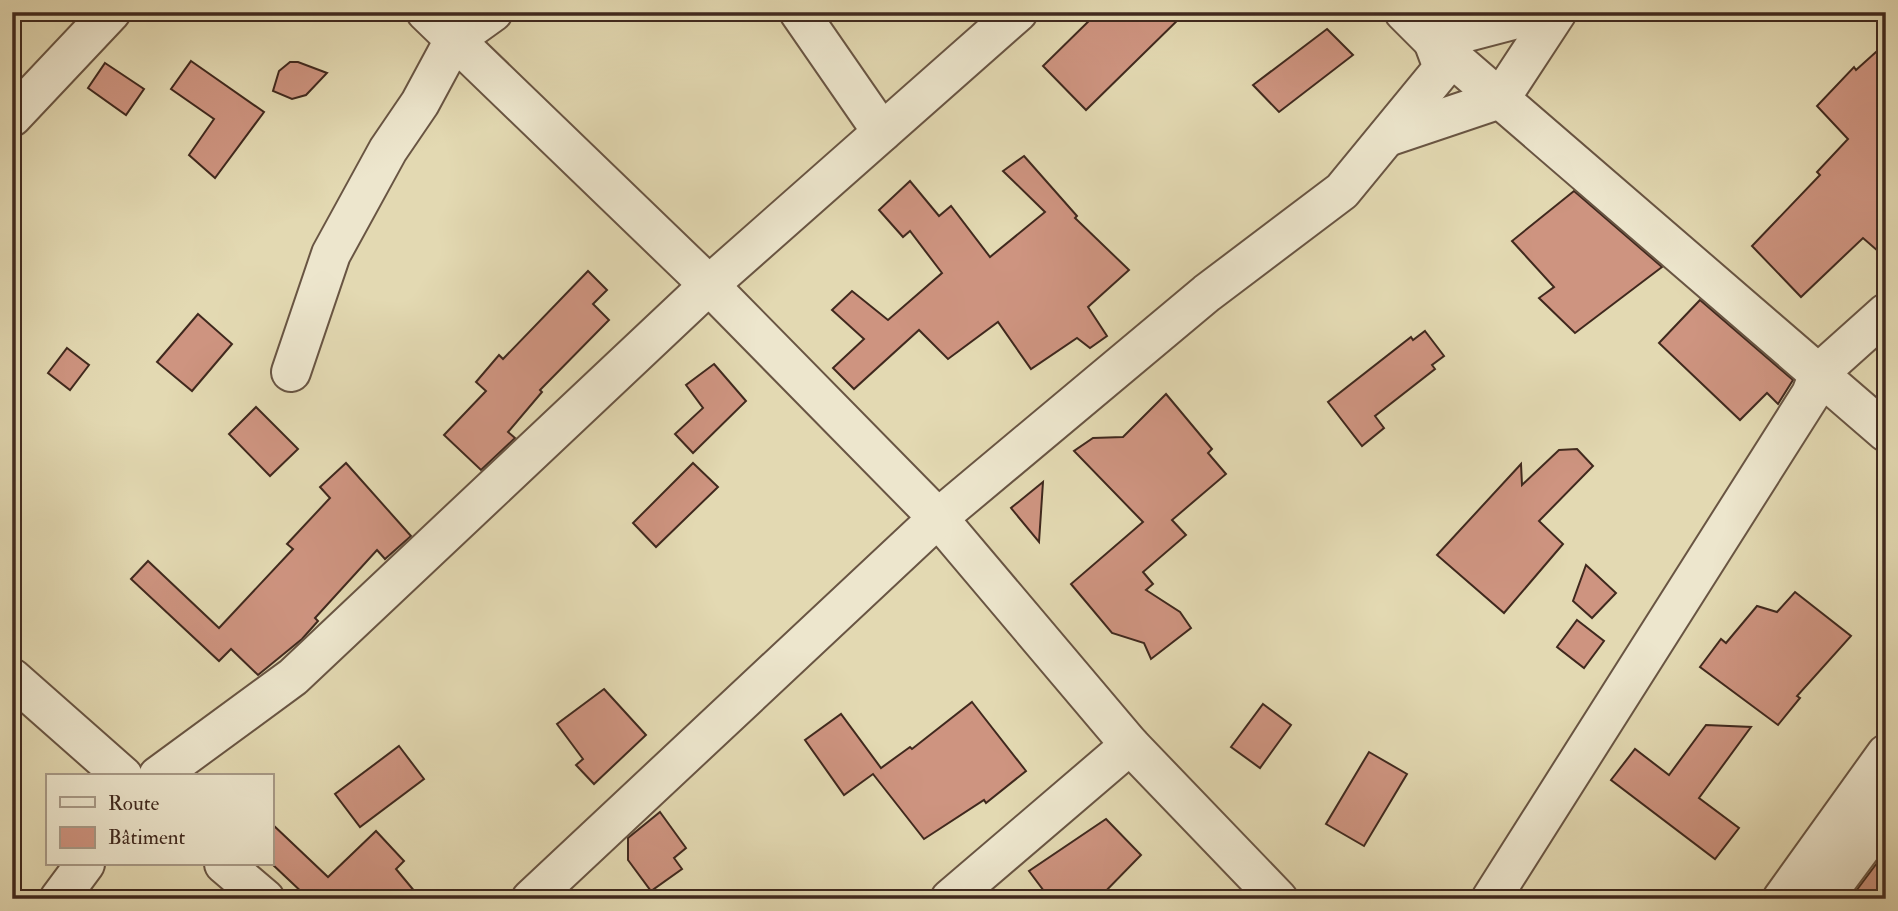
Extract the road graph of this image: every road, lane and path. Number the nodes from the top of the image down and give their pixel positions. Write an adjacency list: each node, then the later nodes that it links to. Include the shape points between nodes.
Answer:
1 (111, 12): 12 (street)
2 (426, 12): 9 (street)
3 (493, 12): 9 (street)
4 (799, 12): 13 (street)
5 (1018, 12): 13 (street)
6 (1405, 12): 10 (street)
7 (1543, 12): 10 (street)
8 (1557, 12): 11 (street)
9 (454, 40): 15 (street); 17 (street, via 331,254)
10 (1433, 41): 11 (street); 14 (street, via 1443,68)
11 (1500, 99): 14 (street); 18 (street)
12 (12, 117)
13 (882, 132): 15 (street)
14 (1387, 137): 20 (street, via 1342,191 1207,293)
15 (709, 285): 20 (street); 25 (street, via 293,677)
16 (1886, 313): 18 (street)
17 (291, 372)
18 (1819, 373): 19 (street); 34 (street, via 1811,394)
19 (1886, 432)
20 (938, 518): 22 (street); 31 (street)
21 (12, 678): 24 (street)
22 (1130, 745): 32 (street); 33 (street)
23 (1886, 754): 35 (street)
24 (121, 774)
25 (161, 774)
26 (1886, 814): 36 (street)
27 (84, 866): 29 (street)
28 (226, 866): 30 (street)
29 (59, 899)
30 (265, 899)
31 (531, 899)
32 (950, 899)
33 (1278, 899)
34 (1491, 899)
35 (1782, 899)
36 (1823, 899)

